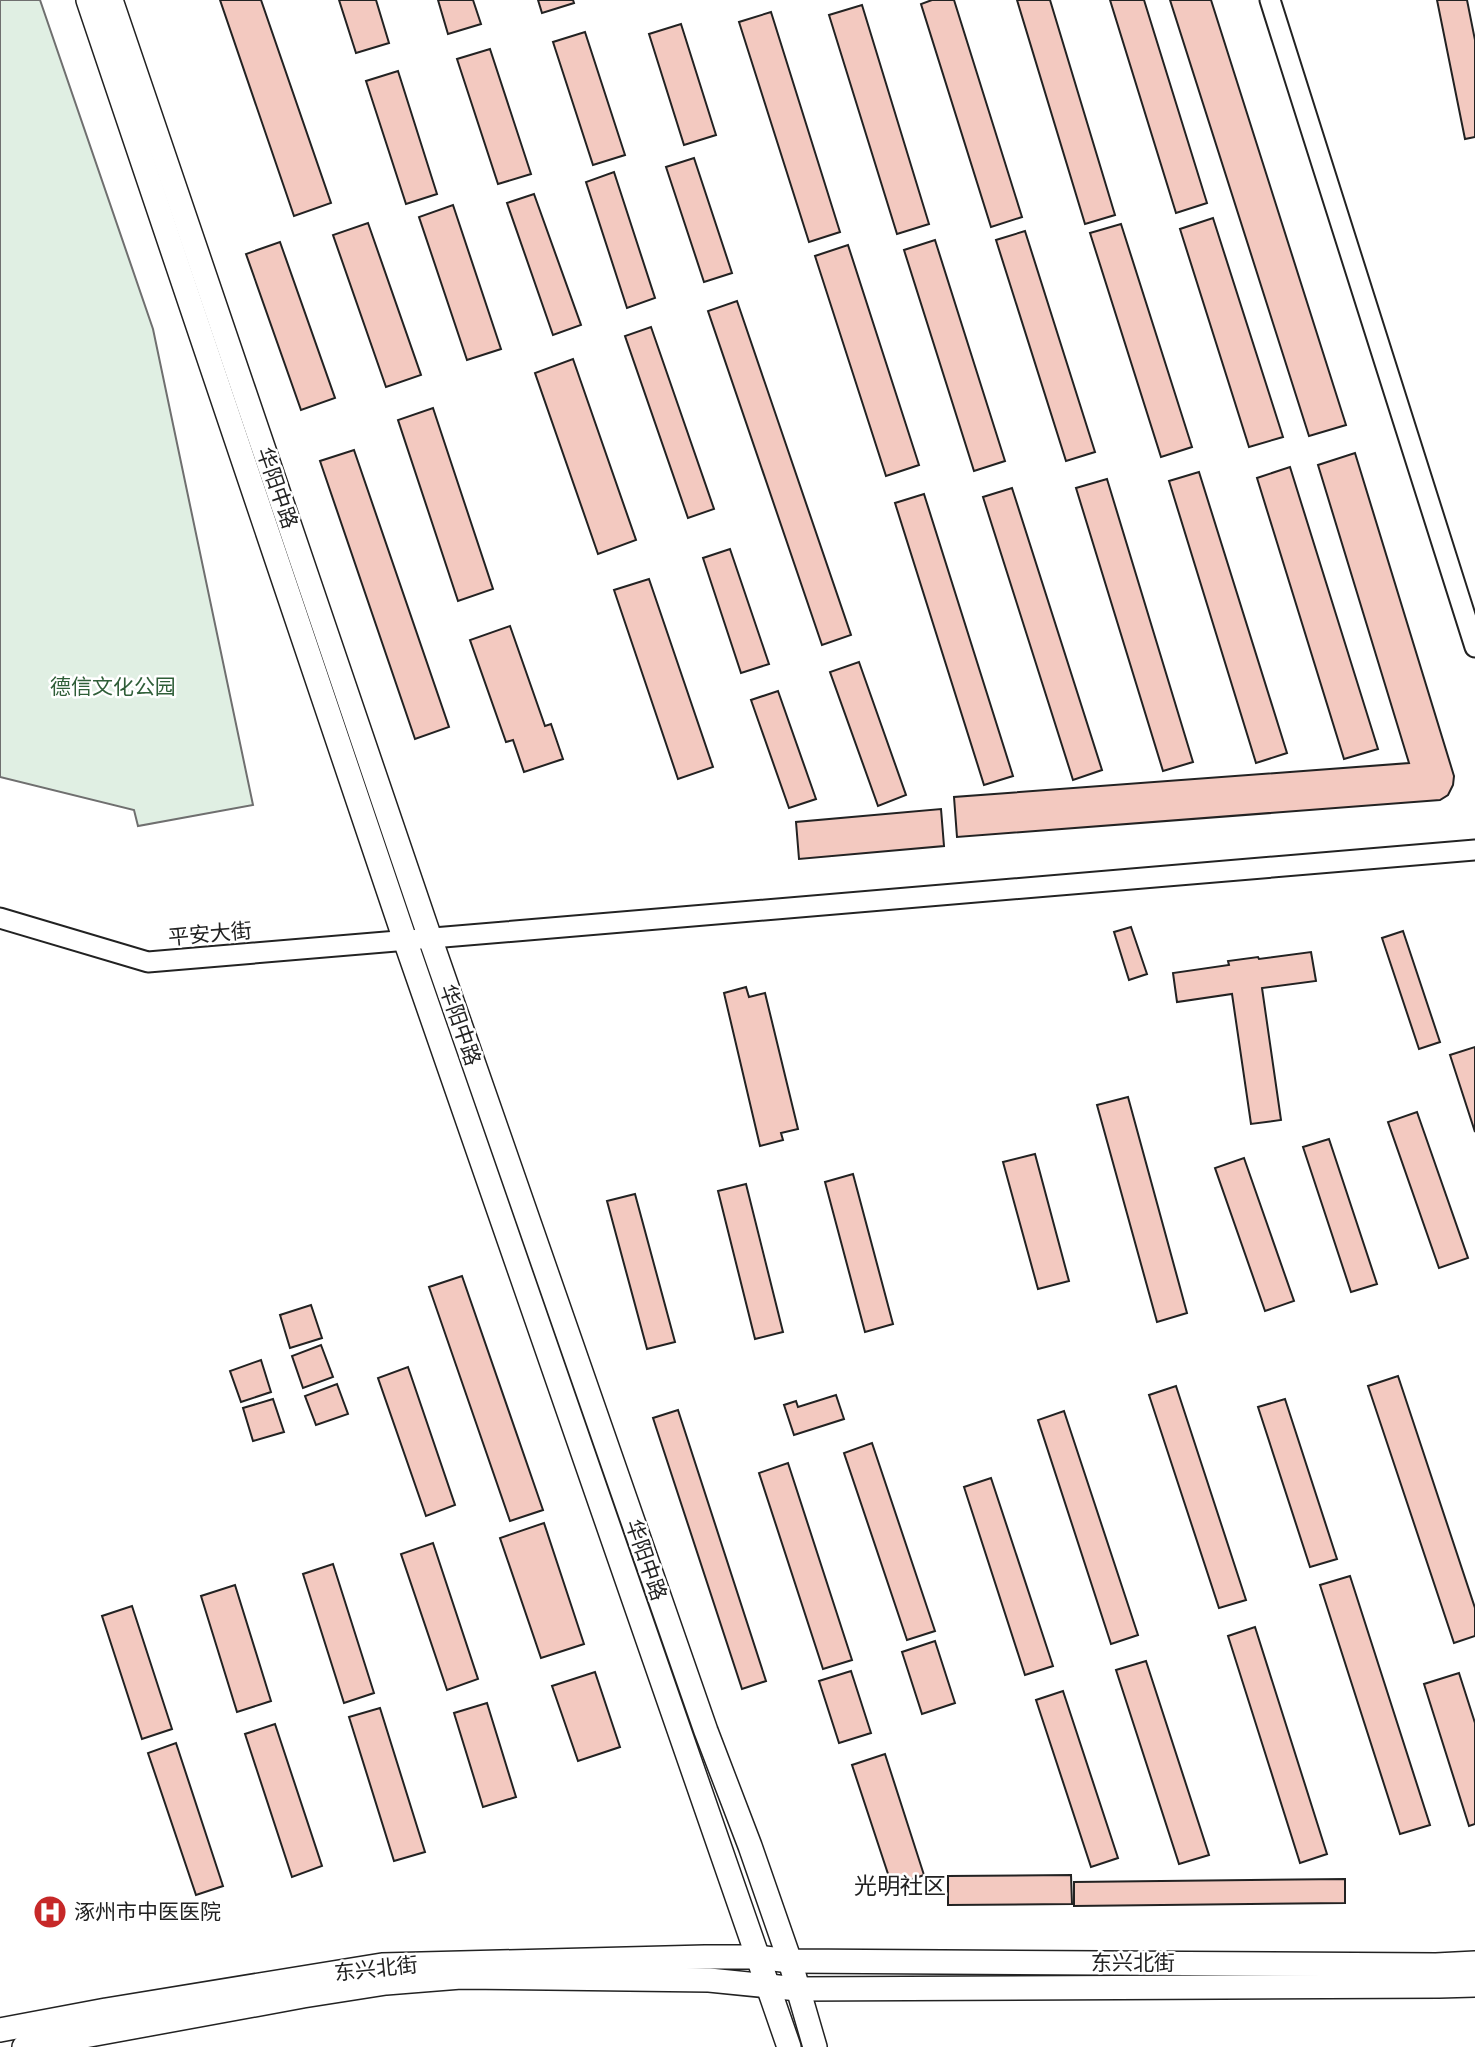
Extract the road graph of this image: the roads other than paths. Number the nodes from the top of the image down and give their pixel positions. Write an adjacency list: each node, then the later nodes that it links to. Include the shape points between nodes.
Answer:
1 (88, 0): 8 (main road, 华阳中路)
2 (111, 0): 7 (main road, 华阳中路)
3 (1270, 0): 4 (street)
4 (1475, 647)
5 (1475, 850): 7 (street, 平安大街)
6 (0, 918): 8 (street, 平安大街, via 148,962)
7 (430, 938): 8 (street, 平安大街); 10 (main road, 华阳中路)
8 (405, 940): 9 (main road, 华阳中路)
9 (757, 1957): 10 (main road, 东兴北街); 12 (main road, 华阳中路); 15 (main road, 东兴北街, via 382,1965)
10 (790, 1961): 11 (main road, 东兴北街); 14 (main road, 华阳中路)
11 (1475, 1963)
12 (768, 1984): 14 (main road, 东兴北街); 16 (main road, 东兴北街, via 461,1977 398,1982); 17 (main road, 华阳中路)
13 (1475, 1984): 14 (main road, 东兴北街)
14 (798, 1989): 18 (main road, 华阳中路)
15 (0, 2030)
16 (24, 2047)
17 (789, 2047)
18 (815, 2047)

